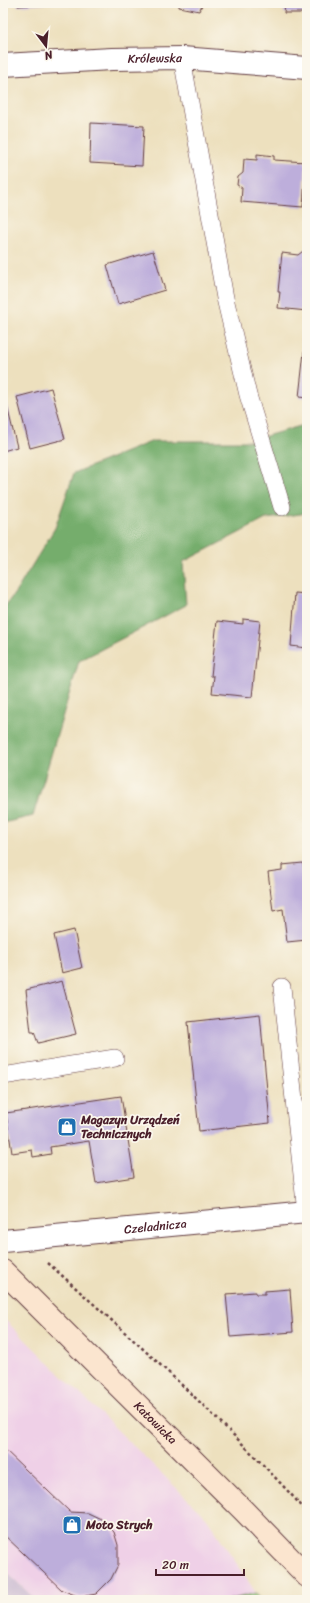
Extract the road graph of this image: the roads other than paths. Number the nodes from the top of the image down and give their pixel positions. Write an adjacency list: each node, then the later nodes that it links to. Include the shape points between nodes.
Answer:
1 (182, 58): 2 (street, Królewska); 3 (street, Królewska); 4 (lane, via 225,298 248,395)
2 (3, 65)
3 (307, 68)
4 (282, 507)
5 (282, 987): 8 (lane)
6 (115, 1058): 7 (lane)
7 (3, 1076)
8 (306, 1212): 9 (street, Czeladnicza)
9 (12, 1240)
10 (3, 1271): 11 (street, Katowicka)
11 (307, 1576)

